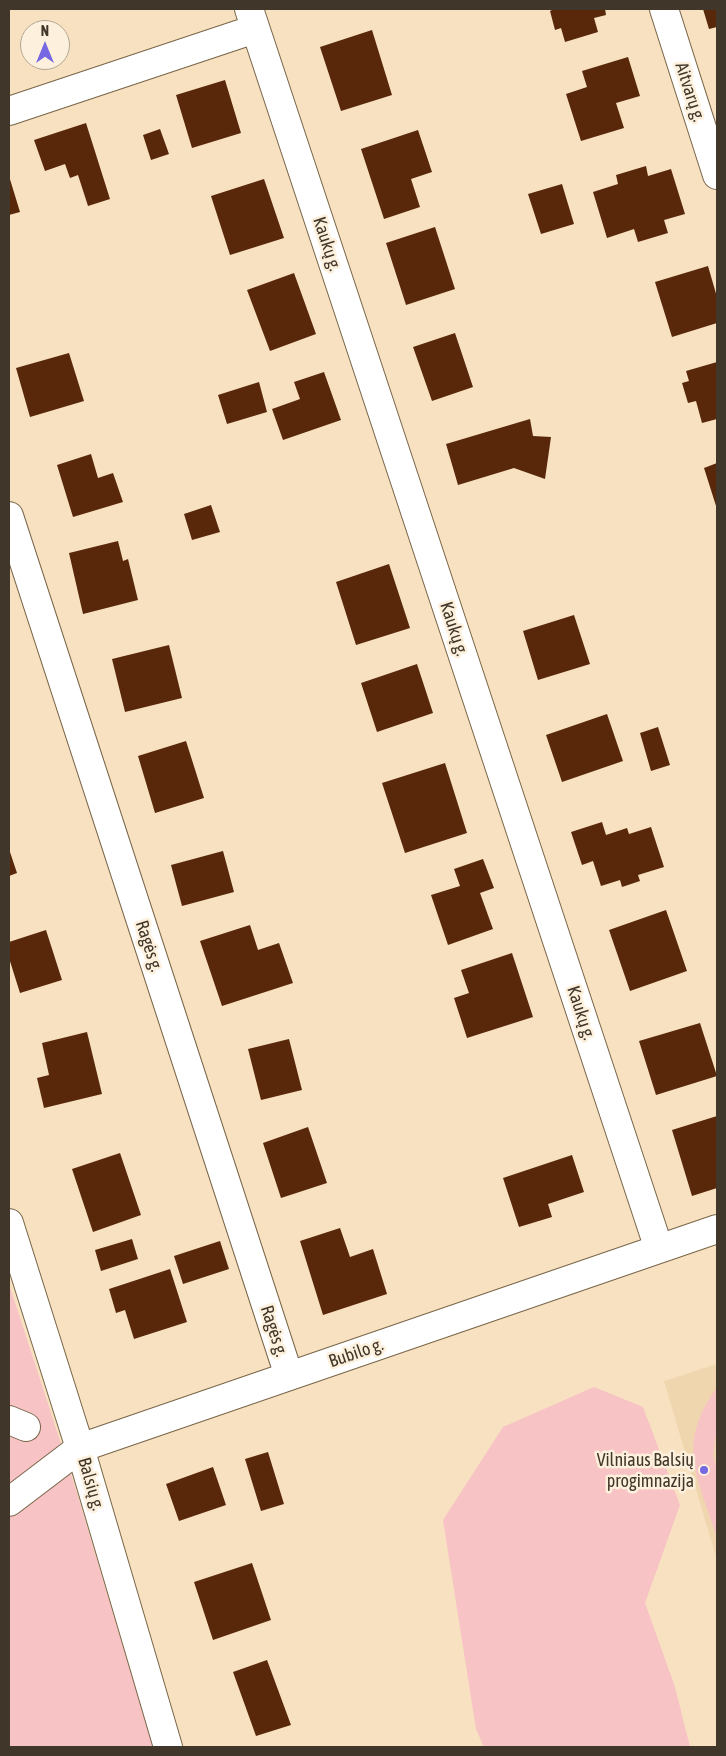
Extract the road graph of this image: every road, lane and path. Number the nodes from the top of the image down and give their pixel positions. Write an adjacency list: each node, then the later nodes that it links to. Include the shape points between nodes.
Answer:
1 (664, 9): 4 (street, Aitvarų g.)
2 (252, 19): 3 (street); 8 (street, Kaukų g.)
3 (9, 111)
4 (717, 175)
5 (9, 516): 9 (street, Ragės g.)
6 (9, 1223): 10 (street, Balsių g.)
7 (717, 1229): 8 (street, Bubilo g.)
8 (659, 1249): 9 (street, Bubilo g.)
9 (289, 1376): 10 (street, Bubilo g.)
10 (80, 1448): 11 (street, Bubilo g.); 12 (street, Balsių g.)
11 (9, 1502)
12 (168, 1747)

